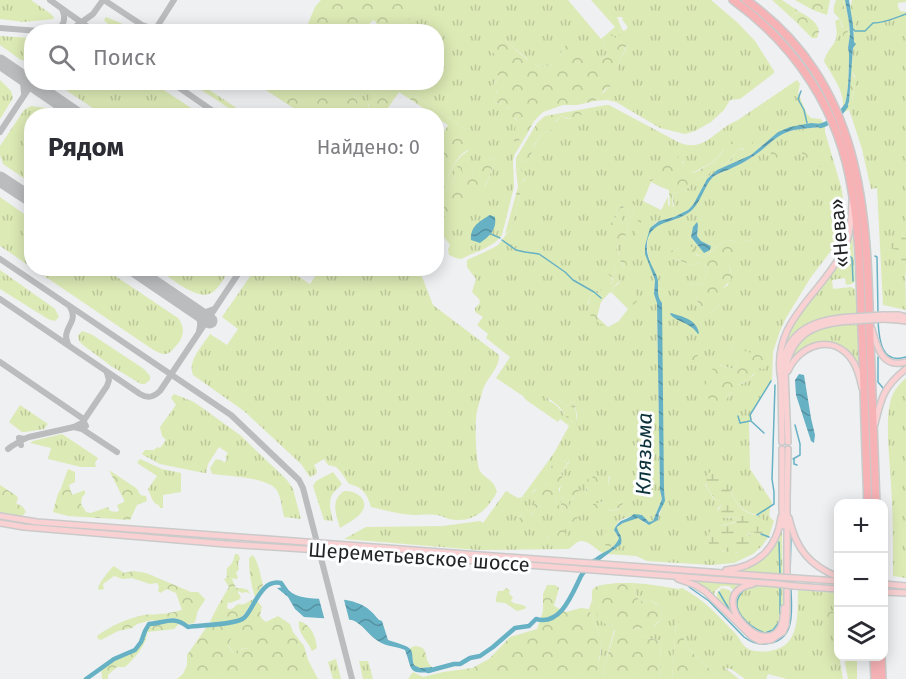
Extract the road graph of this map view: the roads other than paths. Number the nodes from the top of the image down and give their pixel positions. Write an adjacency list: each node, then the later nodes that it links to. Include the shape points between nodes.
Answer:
1 (733, 0): 3 (highway, «Нева», via 790,52)
2 (746, 0): 3 (highway, «Нева», via 795,45 814,72)
3 (829, 105): 4 (highway, «Нева»)
4 (838, 123): 5 (highway, «Нева»); 7 (highway, «Нева», via 854,160 861,197)
5 (852, 191): 10 (main road, via 846,243 837,262 788,328 780,353); 11 (highway, «Нева», via 859,254)
6 (906, 319): 10 (main road, bridge, via 823,320 812,325 802,331 785,354)
7 (870, 322): 8 (main road, via 882,356 892,362); 12 (highway, «Нева»)
8 (906, 362)
9 (906, 369): 12 (main road, via 883,393)
10 (783, 379): 11 (main road, via 802,351 828,345 852,360); 15 (main road)
11 (864, 399): 13 (highway, «Нева»)
12 (873, 435): 14 (highway, «Нева»)
13 (868, 499)
14 (876, 499)
15 (784, 509): 18 (main road, via 776,537 760,558 739,568); 19 (main road, via 787,620 776,638 755,639 705,591); 20 (main road, via 805,555); 22 (main road, via 783,620 777,632 763,637 739,620 733,605 743,587)
16 (0, 516): 18 (main road, Шереметьевское шоссе, via 37,522)
17 (0, 523): 19 (main road, Шереметьевское шоссе, via 226,544)
18 (705, 571): 21 (main road, Шереметьевское шоссе, bridge)
19 (668, 575): 22 (main road, Шереметьевское шоссе)
20 (834, 577)
21 (834, 579)
22 (764, 583): 25 (main road, Шереметьевское шоссе, bridge)
23 (888, 584): 24 (main road)
24 (906, 586)
25 (834, 589)
26 (888, 592): 27 (main road)
27 (906, 593)
28 (874, 661): 30 (highway)
29 (881, 661): 31 (highway)
30 (875, 679)
31 (882, 679)

